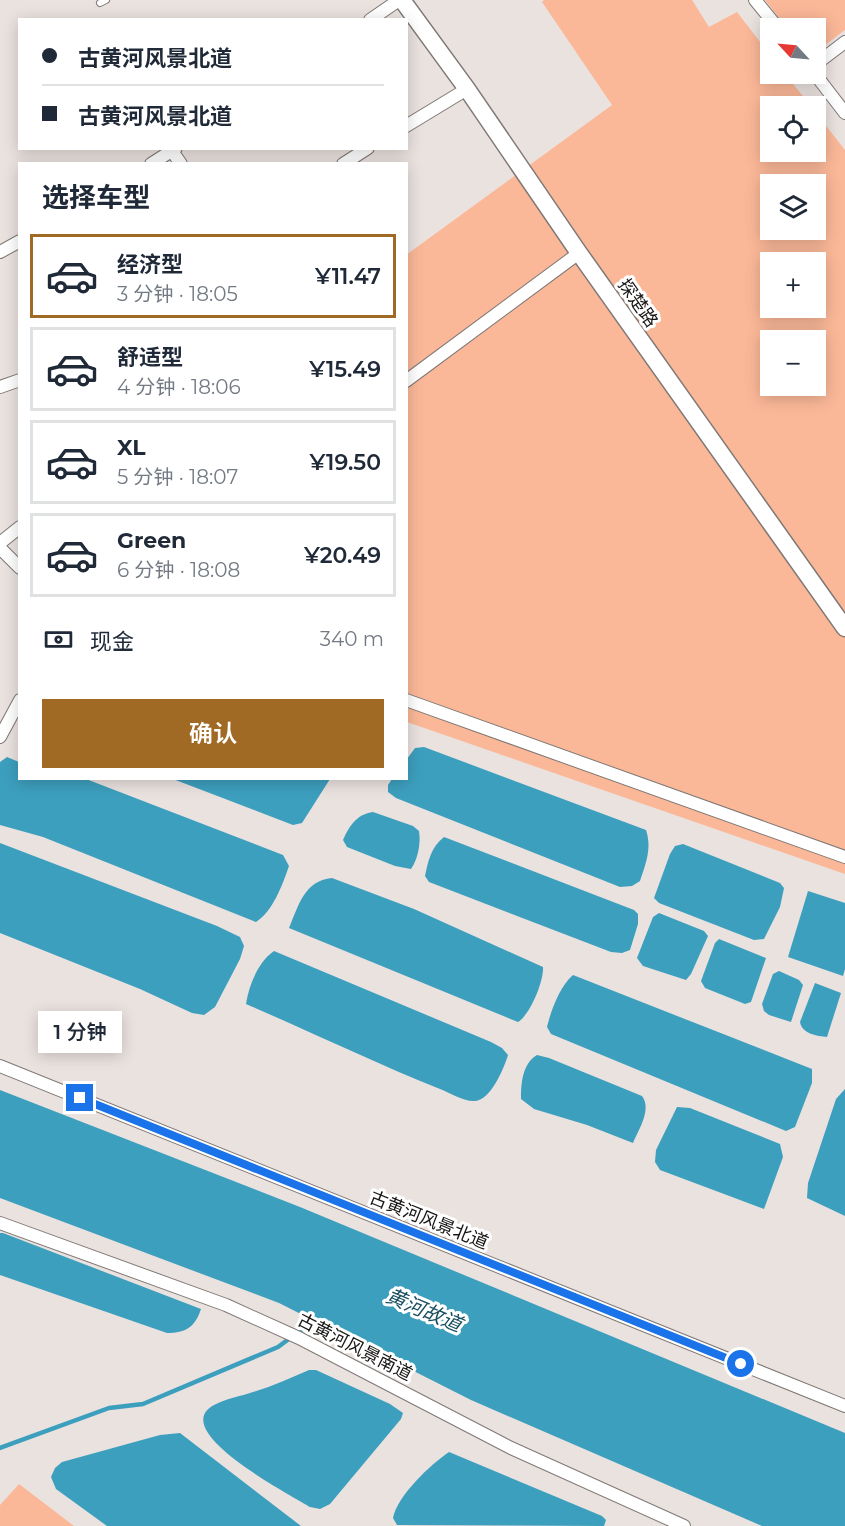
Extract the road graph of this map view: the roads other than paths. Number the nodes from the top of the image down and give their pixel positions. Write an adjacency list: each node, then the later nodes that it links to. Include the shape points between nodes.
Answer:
1 (400, 0): 3 (street); 8 (main road, 探楚路)
2 (755, 0): 4 (street)
3 (373, 18)
4 (770, 18)
5 (845, 42): 6 (street)
6 (826, 56)
7 (822, 84): 9 (street)
8 (467, 89): 10 (street); 17 (main road, 探楚路)
9 (845, 112)
10 (408, 125)
11 (174, 150): 13 (street)
12 (365, 150): 14 (street)
13 (154, 162)
14 (346, 162)
15 (18, 242): 16 (street)
16 (0, 252)
17 (579, 253): 18 (street); 25 (main road, 探楚路)
18 (408, 380)
19 (18, 381): 20 (street)
20 (0, 387)
21 (18, 529): 22 (street)
22 (0, 543)
23 (0, 548): 24 (street)
24 (18, 566)
25 (845, 628)
26 (408, 701): 29 (street)
27 (18, 704): 28 (street)
28 (0, 737)
29 (845, 857)
30 (0, 1066): 32 (street, 古黄河风景北道)
31 (0, 1223): 33 (street, 古黄河风景南道, via 226,1305 294,1335 511,1448)
32 (845, 1406)
33 (684, 1526)

